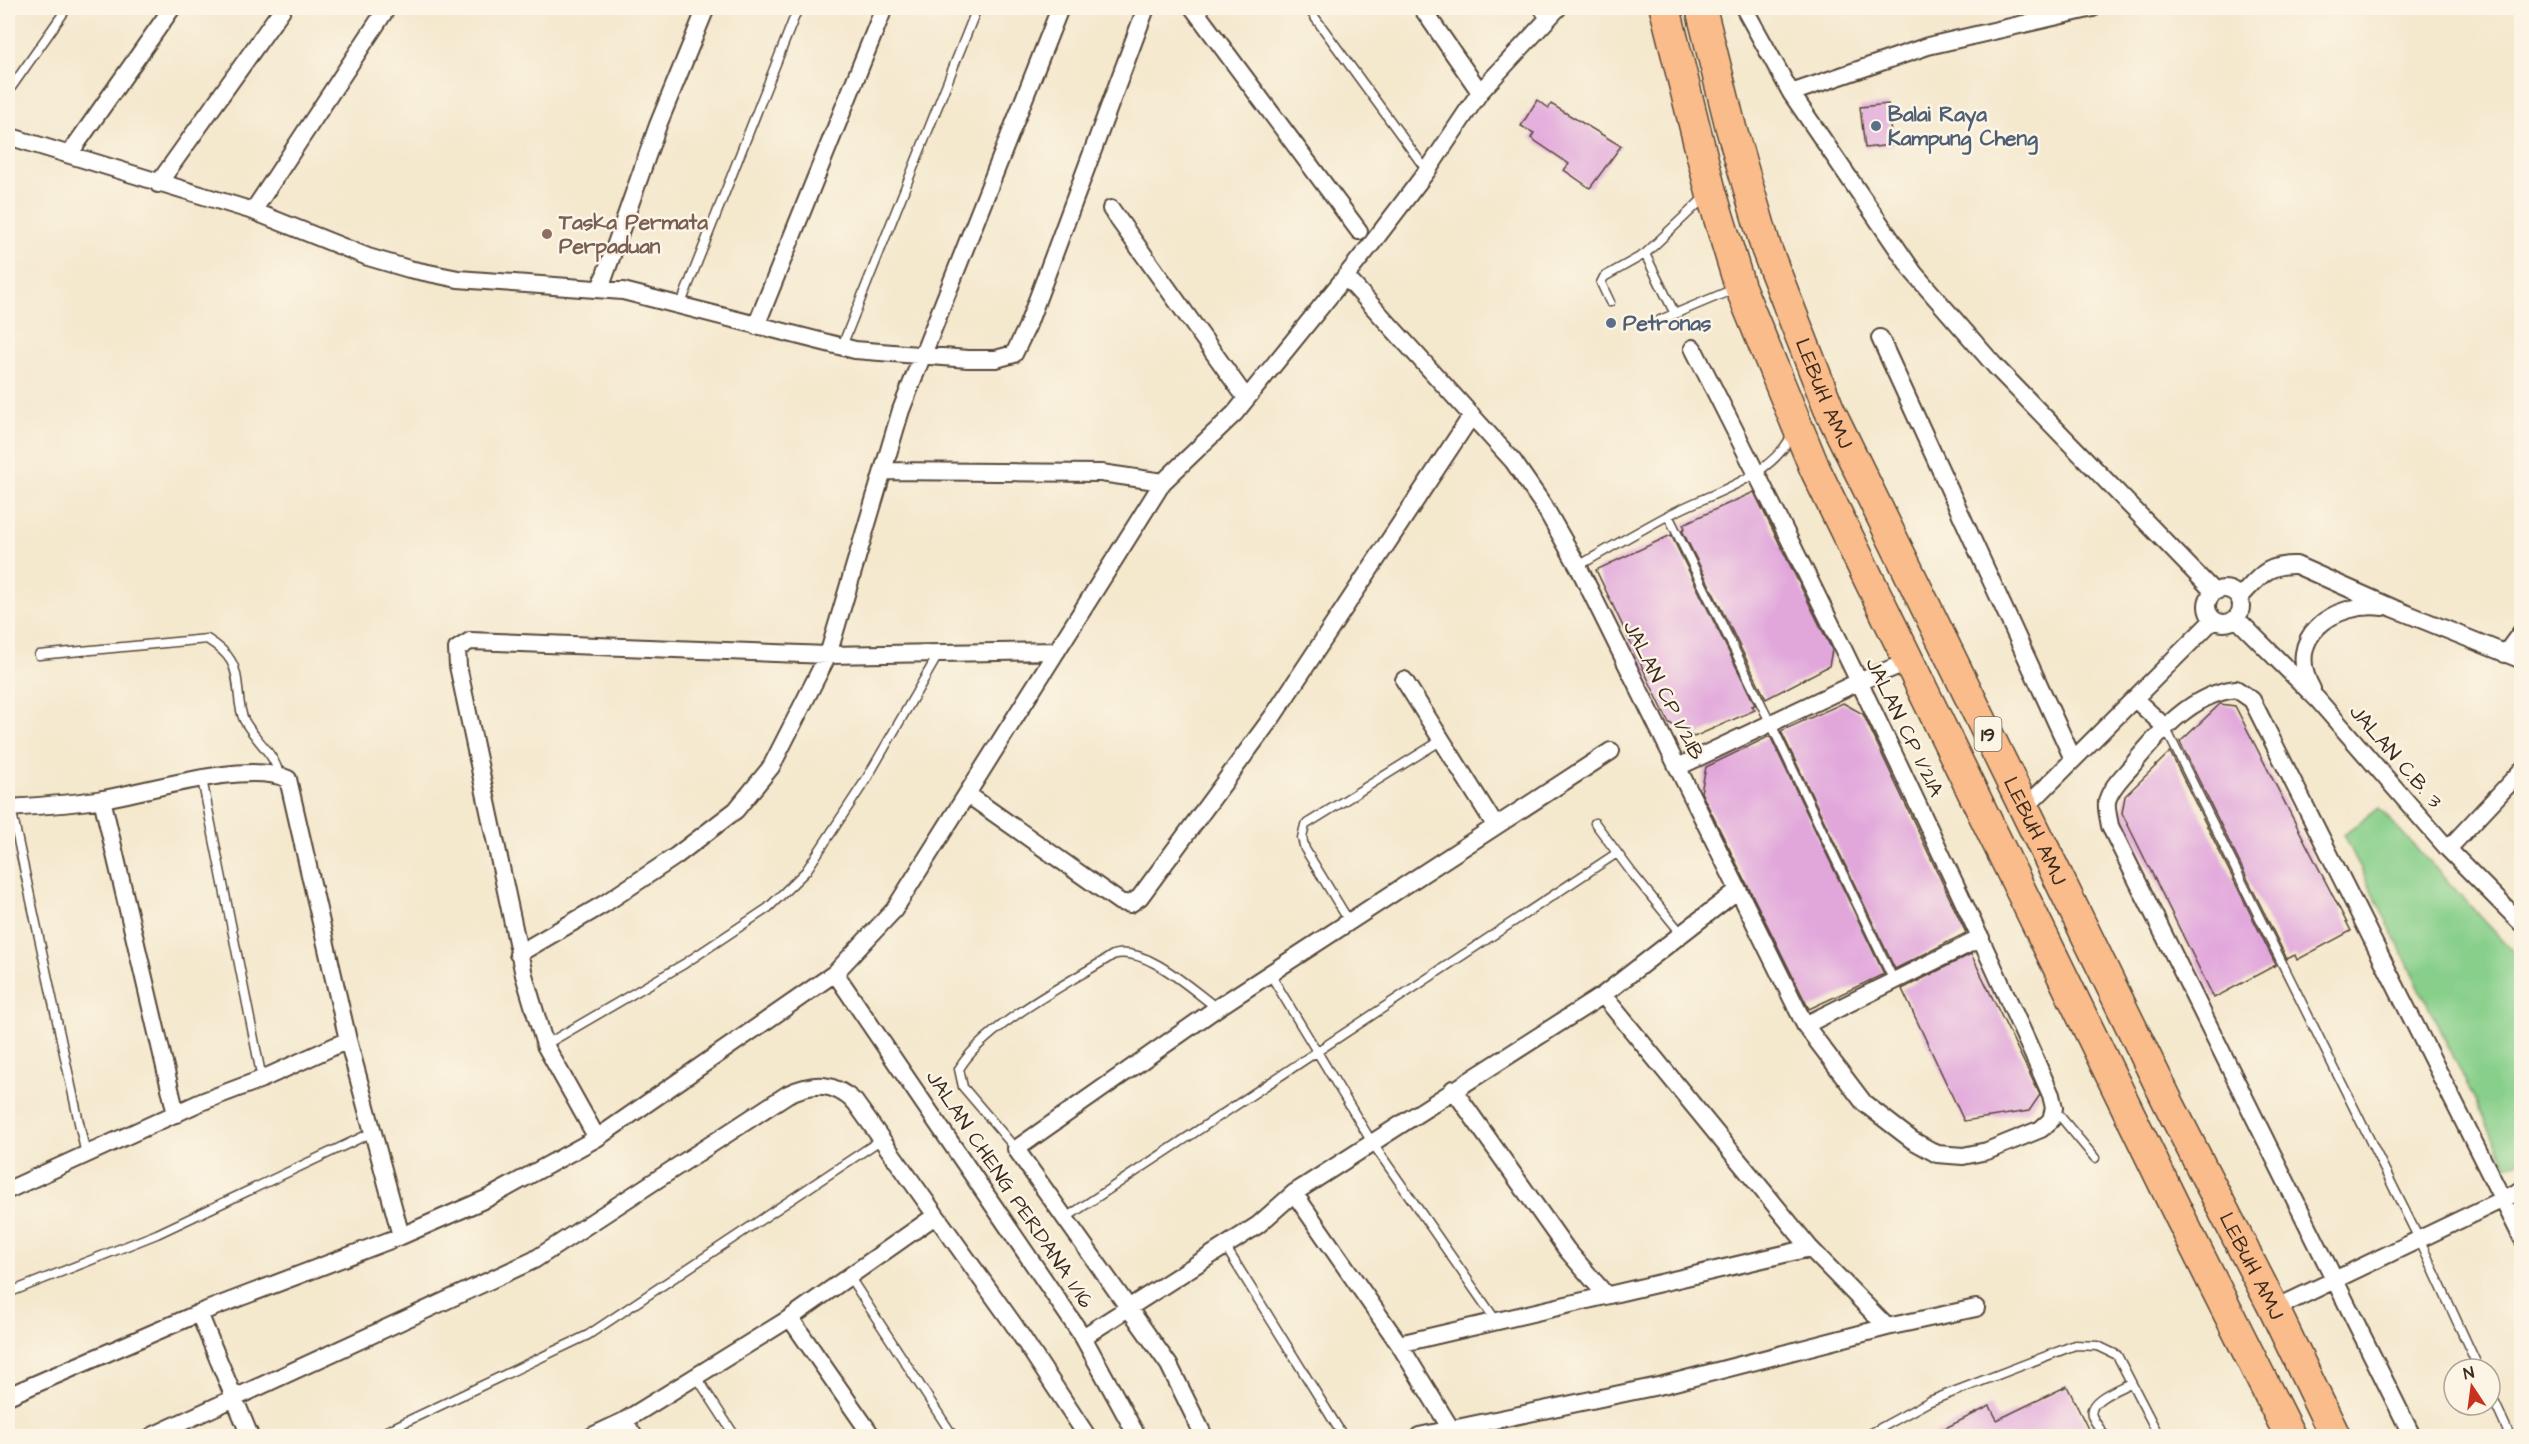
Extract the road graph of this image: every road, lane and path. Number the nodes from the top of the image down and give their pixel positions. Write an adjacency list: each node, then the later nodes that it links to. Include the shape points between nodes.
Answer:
1 (67, 8): 19 (lane)
2 (172, 8): 23 (street)
3 (283, 8): 25 (street)
4 (387, 8): 28 (street)
5 (706, 8): 33 (street, via 658,125)
6 (798, 8): 35 (lane)
7 (884, 8): 38 (street)
8 (977, 8): 40 (lane)
9 (1059, 8): 42 (street)
10 (1146, 8): 42 (street, via 1014,354 996,359)
11 (1193, 8): 29 (street)
12 (1308, 8): 24 (lane)
13 (1422, 8): 20 (street)
14 (1665, 8): 26 (highway, LEBUH AMJ / 19)
15 (1701, 8): 80 (highway, LEBUH AMJ / 19, via 1766,248 1815,375)
16 (1744, 8): 21 (street)
17 (2093, 8): 21 (street, via 1929,46)
18 (1547, 11): 20 (street)
19 (8, 92)
20 (1480, 92): 24 (street)
21 (1791, 93): 51 (street, via 1914,273 1995,366)
22 (8, 136): 23 (street)
23 (70, 153): 25 (street)
24 (1426, 171): 31 (street)
25 (158, 184): 28 (street)
26 (1711, 192): 30 (lane); 32 (highway, LEBUH AMJ / 19)
27 (1111, 209): 43 (street)
28 (253, 211): 33 (street, via 368,257 409,269 458,279)
29 (1359, 231)
30 (1645, 254): 34 (lane, via 1604,277 1601,283); 36 (lane)
31 (1346, 277): 43 (street); 44 (street, JALAN CP 1/21B)
32 (1740, 287): 36 (lane); 45 (highway, LEBUH AMJ / 19)
33 (600, 289): 35 (street)
34 (1610, 302)
35 (680, 306): 38 (street)
36 (1675, 314): 37 (lane)
37 (1660, 320)
38 (756, 326): 40 (street)
39 (1880, 338): 72 (street)
40 (842, 346): 42 (street)
41 (1693, 348): 47 (street, JALAN CP 1/21A)
42 (921, 357): 46 (street, via 901,410)
43 (1246, 398): 48 (street)
44 (1472, 415): 50 (street, JALAN CP 1/21B, via 1513,461); 77 (street, via 1273,716 1130,904 1120,902)
45 (1797, 425): 47 (lane, via 1775,459); 63 (highway, LEBUH AMJ / 19)
46 (885, 471): 48 (street, via 1101,473); 60 (street)
47 (1756, 473): 49 (lane); 65 (street, JALAN CP 1/21A)
48 (1163, 482): 57 (street)
49 (1668, 515): 50 (lane); 68 (lane)
50 (1578, 566): 73 (street, JALAN CP 1/21B)
51 (2214, 592): 52 (street, via 2231,590); 55 (street, via 2206,606)
52 (2239, 598): 53 (street, via 2267,569 2282,564 2296,565); 54 (street, via 2241,609)
53 (2393, 608): 58 (street); 67 (street, via 2353,607 2316,627 2306,644 2302,664)
54 (2236, 618): 55 (street, via 2228,623); 67 (street, JALAN C.B. 3)
55 (2213, 620): 66 (street)
56 (2522, 631): 58 (street)
57 (1057, 651): 61 (street); 77 (street)
58 (2505, 654): 62 (street)
59 (39, 655): 75 (lane, via 207,639 231,661 243,717 276,762)
60 (828, 655): 61 (street); 90 (street, via 771,767 736,810 604,904); 90 (street, via 470,641 457,649)
61 (938, 655): 98 (lane, via 867,778 806,871 768,908 694,958)
62 (2522, 660)
63 (1910, 661): 65 (street); 159 (highway, LEBUH AMJ / 19)
64 (1404, 680): 70 (street)
65 (1858, 682): 68 (street); 89 (street, JALAN CP 1/21A)
66 (2136, 700): 69 (street); 72 (street)
67 (2318, 700): 83 (street, JALAN C.B. 3)
68 (1771, 724): 73 (street); 93 (lane)
69 (2164, 727): 114 (street, via 2219,691 2236,689 2252,700); 119 (lane); 123 (street, via 2107,802 2110,825)
70 (1442, 740): 82 (street); 86 (lane, via 1305,825 1305,849)
71 (1611, 751): 82 (street)
72 (2073, 759): 80 (street)
73 (1678, 768): 85 (street, JALAN CP 1/21B)
74 (2522, 770): 83 (street)
75 (279, 774): 76 (street); 97 (street, via 288,778)
76 (202, 779): 78 (street); 100 (lane)
77 (968, 794): 91 (street, via 894,910)
78 (102, 799): 79 (street); 103 (street)
79 (9, 808): 109 (lane)
80 (2024, 808): 128 (highway, LEBUH AMJ / 19)
81 (1595, 823): 84 (lane)
82 (1495, 825): 86 (street)
83 (2448, 849): 87 (street, JALAN C.B. 3)
84 (1617, 853): 88 (lane); 99 (lane)
85 (1738, 890): 88 (street); 96 (street, JALAN CP 1/21B)
86 (1349, 921): 92 (street)
87 (2522, 924)
88 (1681, 933): 94 (street)
89 (1981, 938): 93 (street); 102 (street, JALAN CP 1/21A)
90 (518, 954): 98 (street)
91 (835, 973): 105 (street); 133 (street, JALAN CHENG PERDANA 1/16)
92 (1270, 974): 95 (street); 99 (lane)
93 (1894, 981): 96 (street)
94 (1603, 994): 101 (street); 121 (street)
95 (1217, 1008): 108 (street); 108 (lane, via 1152,961 1125,951 1023,1011 969,1051 959,1069 963,1087)
96 (1805, 1025): 102 (street, JALAN CP 1/21B, via 1864,1103 1936,1154 1963,1156 1988,1151 2041,1129)
97 (348, 1040): 100 (street); 104 (street)
98 (545, 1045): 105 (street)
99 (1318, 1051): 107 (lane); 116 (lane)
100 (262, 1079): 103 (street)
101 (1453, 1089): 107 (street); 125 (street, via 1567,1250)
102 (2054, 1108): 110 (lane)
103 (176, 1114): 109 (street)
104 (373, 1132): 117 (street); 124 (lane, via 157,1234)
105 (597, 1138): 117 (street, via 488,1198)
106 (882, 1139): 115 (street); 139 (street, via 843,1090 826,1084 806,1086 534,1260); 145 (lane, via 588,1335)
107 (1373, 1144): 113 (street); 131 (lane)
108 (1016, 1149): 116 (street)
109 (86, 1155): 111 (street)
110 (2095, 1158)
111 (8, 1190)
112 (2522, 1190): 114 (street)
113 (1294, 1193): 120 (street, via 1258,1225); 134 (street)
114 (2502, 1200): 118 (street); 119 (street)
115 (935, 1216): 122 (street); 151 (street)
116 (1067, 1217): 126 (street)
117 (401, 1236): 129 (street)
118 (2522, 1238)
119 (2419, 1239): 123 (street); 135 (lane)
120 (1225, 1246): 126 (street); 154 (lane)
121 (1810, 1248): 125 (street); 132 (street)
122 (849, 1276): 130 (street); 150 (lane)
123 (2332, 1280): 128 (street); 161 (street)
124 (8, 1293)
125 (1606, 1295): 131 (street)
126 (1130, 1307): 133 (street); 153 (street, via 1169,1365)
127 (1976, 1308): 132 (street)
128 (2274, 1308): 160 (highway, LEBUH AMJ / 19)
129 (199, 1313): 138 (street); 139 (street)
130 (790, 1318): 136 (street); 149 (street)
131 (1497, 1322): 134 (street)
132 (1887, 1327): 142 (street, via 1663,1385)
133 (1083, 1337): 152 (street, JALAN CHENG PERDANA 1/16)
134 (1399, 1344): 142 (street)
135 (2473, 1357)
136 (696, 1376): 141 (street); 148 (lane)
137 (2130, 1383): 156 (lane, via 2117,1355 2098,1346 2075,1345 1930,1401); 157 (lane, via 2091,1408); 158 (lane)
138 (8, 1395)
139 (234, 1401): 143 (street); 144 (street)
140 (2501, 1417): 162 (lane)
141 (624, 1421): 146 (street); 147 (street)
142 (1451, 1429): 155 (street)
143 (152, 1437)
144 (250, 1437)
145 (376, 1437)
146 (591, 1437)
147 (634, 1437)
148 (735, 1437)
149 (872, 1437)
150 (952, 1437)
151 (1088, 1437)
152 (1137, 1437)
153 (1204, 1437)
154 (1343, 1437)
155 (1419, 1437)
156 (1866, 1437)
157 (2105, 1437)
158 (2159, 1437)
159 (2290, 1437)
160 (2335, 1437)
161 (2412, 1437)
162 (2510, 1437)

